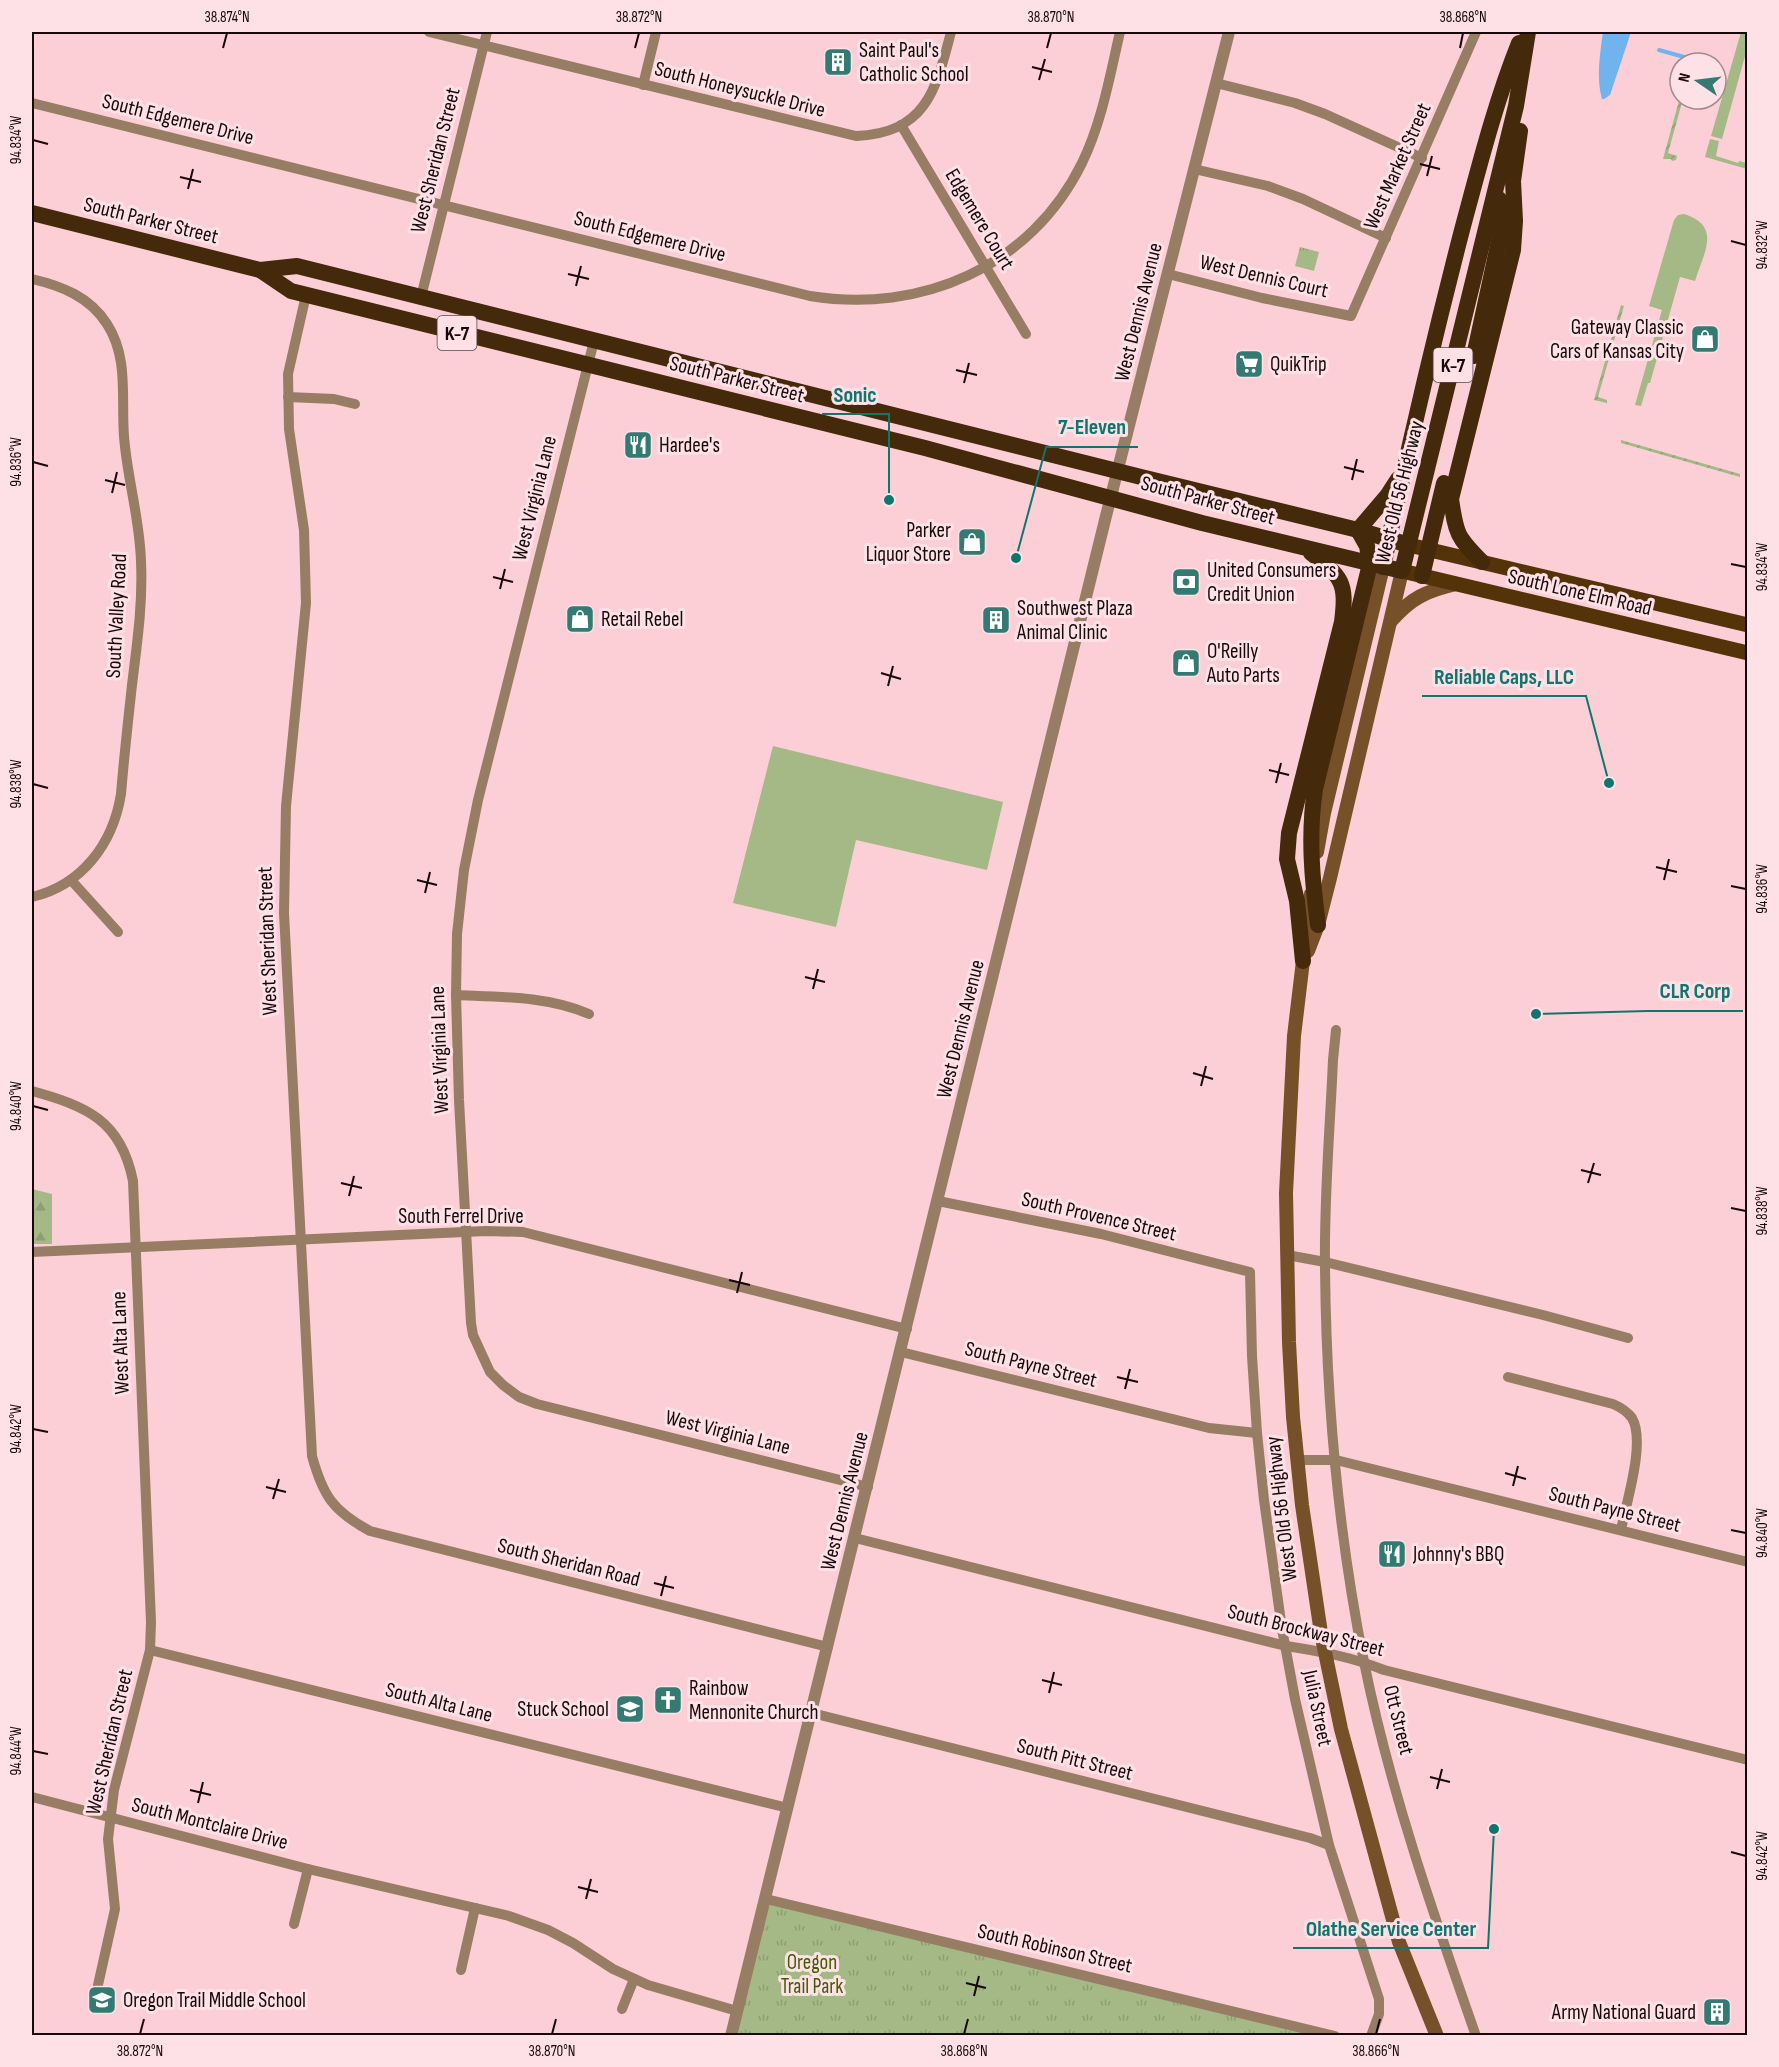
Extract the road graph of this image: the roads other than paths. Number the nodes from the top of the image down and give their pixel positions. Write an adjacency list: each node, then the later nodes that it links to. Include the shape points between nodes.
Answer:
1 (429, 32): 9 (street, South Honeysuckle Drive)
2 (487, 32): 9 (street, West Sheridan Street)
3 (656, 32): 11 (street)
4 (951, 32): 13 (street, South Honeysuckle Drive, via 930,98)
5 (1120, 32): 21 (street, South Edgemere Drive, via 1094,133 1082,163 1050,212)
6 (1229, 32): 10 (street, West Dennis Avenue)
7 (1476, 32): 15 (street, West Market Street)
8 (1527, 32): 14 (highway, West Old 56 Highway / K-7, via 1508,71); 17 (highway, West Old 56 Highway / K-7, via 1516,106); 41 (highway, via 1530,81 1513,180 1513,250 1451,499 1455,530)
9 (484, 45): 11 (street, South Honeysuckle Drive); 18 (street, West Sheridan Street)
10 (1216, 83): 15 (street, via 1295,103); 16 (street, West Dennis Avenue)
11 (643, 85): 13 (street, South Honeysuckle Drive, via 856,136 873,135)
12 (32, 103): 18 (street, South Edgemere Drive)
13 (901, 125): 21 (street, Edgemere Court)
14 (1487, 142): 17 (highway); 33 (highway, West Old 56 Highway / K-7, via 1444,301)
15 (1422, 158): 20 (street, West Market Street)
16 (1194, 169): 20 (street, via 1268,186); 23 (street, West Dennis Avenue)
17 (1497, 185): 38 (highway, West Old 56 Highway / K-7); 40 (highway, via 1502,227)
18 (444, 205): 21 (street, South Edgemere Drive, via 826,298 861,301 914,295); 26 (street, West Sheridan Street)
19 (32, 213): 22 (highway, South Parker Street / K-7)
20 (1386, 238): 27 (street, West Market Street)
21 (987, 267): 28 (street, Edgemere Court)
22 (260, 270): 25 (highway, South Parker Street / K-7, via 291,291); 26 (highway, South Parker Street / K-7, via 297,266)
23 (1168, 274): 27 (street, West Dennis Court); 34 (street, West Dennis Avenue)
24 (32, 279): 49 (street, South Valley Road, via 82,297 107,323 118,347 126,454 141,563 139,630 118,809 101,849)
25 (306, 295): 30 (highway, South Parker Street / K-7); 31 (street, West Sheridan Street, via 292,348)
26 (421, 297): 29 (highway, South Parker Street / K-7)
27 (1351, 316)
28 (1026, 334)
29 (594, 341): 30 (street, West Virginia Lane); 34 (highway, South Parker Street / K-7)
30 (588, 365): 35 (highway, South Parker Street / K-7); 55 (street, West Virginia Lane, via 469,840 457,934)
31 (288, 397): 32 (street); 61 (street, West Sheridan Street, via 306,567 304,637 284,856 287,987)
32 (355, 404)
33 (1406, 468): 36 (highway, K-7); 37 (highway, West Old 56 Highway)
34 (1118, 472): 35 (street, West Dennis Avenue); 36 (highway, South Parker Street / K-7)
35 (1111, 497): 39 (highway, South Parker Street / K-7); 59 (street, West Dennis Avenue)
36 (1358, 530): 37 (highway, South Parker Street); 42 (highway)
37 (1389, 540): 38 (highway, South Parker Street); 42 (highway, West Old 56 Highway)
38 (1409, 545): 40 (main road, South Lone Elm Road); 43 (highway, West Old 56 Highway / K-7)
39 (1306, 549): 42 (highway, South Parker Street / K-7); 54 (highway, via 1340,578 1344,601 1289,833 1287,859 1298,902)
40 (1429, 549): 41 (main road, South Lone Elm Road); 44 (highway)
41 (1482, 562): 47 (main road, South Lone Elm Road)
42 (1376, 566): 43 (highway, K-7); 50 (highway, West Old 56 Highway, via 1315,789)
43 (1402, 572): 44 (main road, South Lone Elm Road); 46 (main road, West Old 56 Highway)
44 (1422, 576): 45 (main road, South Lone Elm Road)
45 (1456, 584): 46 (main road, via 1419,596); 48 (main road, South Lone Elm Road)
46 (1390, 622): 52 (main road, West Old 56 Highway)
47 (1748, 625)
48 (1748, 653)
49 (71, 880): 51 (street, South Valley Road); 53 (street)
50 (1312, 882): 52 (highway, West Old 56 Highway); 54 (main road, West Old 56 Highway)
51 (32, 897)
52 (1318, 925): 54 (main road, West Old 56 Highway)
53 (118, 932)
54 (1303, 961): 64 (main road, West Old 56 Highway, via 1291,1068)
55 (456, 995): 56 (street, via 544,1001); 60 (street, West Virginia Lane)
56 (589, 1014)
57 (1336, 1030): 65 (street, Ott Street)
58 (32, 1091): 62 (street, West Alta Lane, via 67,1100 91,1112 120,1142 133,1181)
59 (938, 1201): 66 (street, South Provence Street, via 1101,1234); 67 (street, West Dennis Avenue)
60 (466, 1232): 61 (street, South Ferrel Drive); 67 (street, South Ferrel Drive, via 523,1232); 75 (street, West Virginia Lane, via 472,1335 490,1372 519,1397)
61 (302, 1240): 62 (street, South Ferrel Drive); 74 (street, West Sheridan Street, via 312,1456)
62 (136, 1246): 63 (street, South Ferrel Drive); 81 (street, West Alta Lane)
63 (36, 1252)
64 (1287, 1255): 65 (street); 72 (main road, West Old 56 Highway)
65 (1325, 1262): 68 (street); 73 (street, Ott Street)
66 (1250, 1272): 71 (street, Julia Street)
67 (907, 1329): 69 (street, West Dennis Avenue)
68 (1628, 1338)
69 (901, 1352): 71 (street, South Payne Street, via 1209,1428); 75 (street, West Dennis Avenue)
70 (1509, 1377): 76 (street, via 1612,1404 1632,1418 1638,1447)
71 (1257, 1433): 79 (street, Julia Street, via 1270,1551)
72 (1297, 1460): 73 (street, South Payne Street); 82 (main road, West Old 56 Highway)
73 (1336, 1460): 76 (street, South Payne Street); 83 (street, Ott Street, via 1348,1570)
74 (320, 1484): 80 (street, South Sheridan Road, via 336,1508 370,1531)
75 (868, 1487): 77 (street, West Dennis Avenue)
76 (1621, 1530): 78 (street, South Payne Street)
77 (855, 1538): 79 (street, South Brockway Street); 80 (street, West Dennis Avenue)
78 (1748, 1562)
79 (1286, 1646): 82 (street, South Brockway Street); 89 (street, Julia Street)
80 (828, 1647): 84 (street, West Dennis Avenue)
81 (150, 1650): 87 (street, South Alta Lane); 88 (street, West Sheridan Street)
82 (1325, 1652): 83 (street, South Brockway Street); 102 (main road, West Old 56 Highway, via 1341,1729 1399,1942)
83 (1364, 1662): 85 (street, South Brockway Street); 103 (street, Ott Street, via 1420,1872)
84 (812, 1713): 87 (street, West Dennis Avenue); 89 (street, South Pitt Street)
85 (1748, 1761)
86 (32, 1797): 88 (street, South Montclaire Drive)
87 (788, 1808): 91 (street, West Dennis Avenue)
88 (110, 1818): 90 (street, South Montclaire Drive); 96 (street, West Sheridan Street, via 108,1839 115,1909)
89 (1329, 1845): 101 (street, Julia Street, via 1377,1989 1379,2014)
90 (308, 1869): 92 (street, South Montclaire Drive); 93 (street, South Montclaire Drive)
91 (766, 1899): 98 (street, West Dennis Avenue); 100 (street, South Robinson Street)
92 (475, 1908): 94 (street); 95 (street, South Montclaire Drive, via 548,1930)
93 (294, 1924)
94 (461, 1970)
95 (634, 1979): 97 (street); 98 (street, South Montclaire Drive)
96 (98, 1985)
97 (622, 2009)
98 (737, 2012): 99 (street, West Dennis Avenue)
99 (731, 2036)
100 (1335, 2036)
101 (1371, 2036)
102 (1437, 2036)
103 (1476, 2036)

